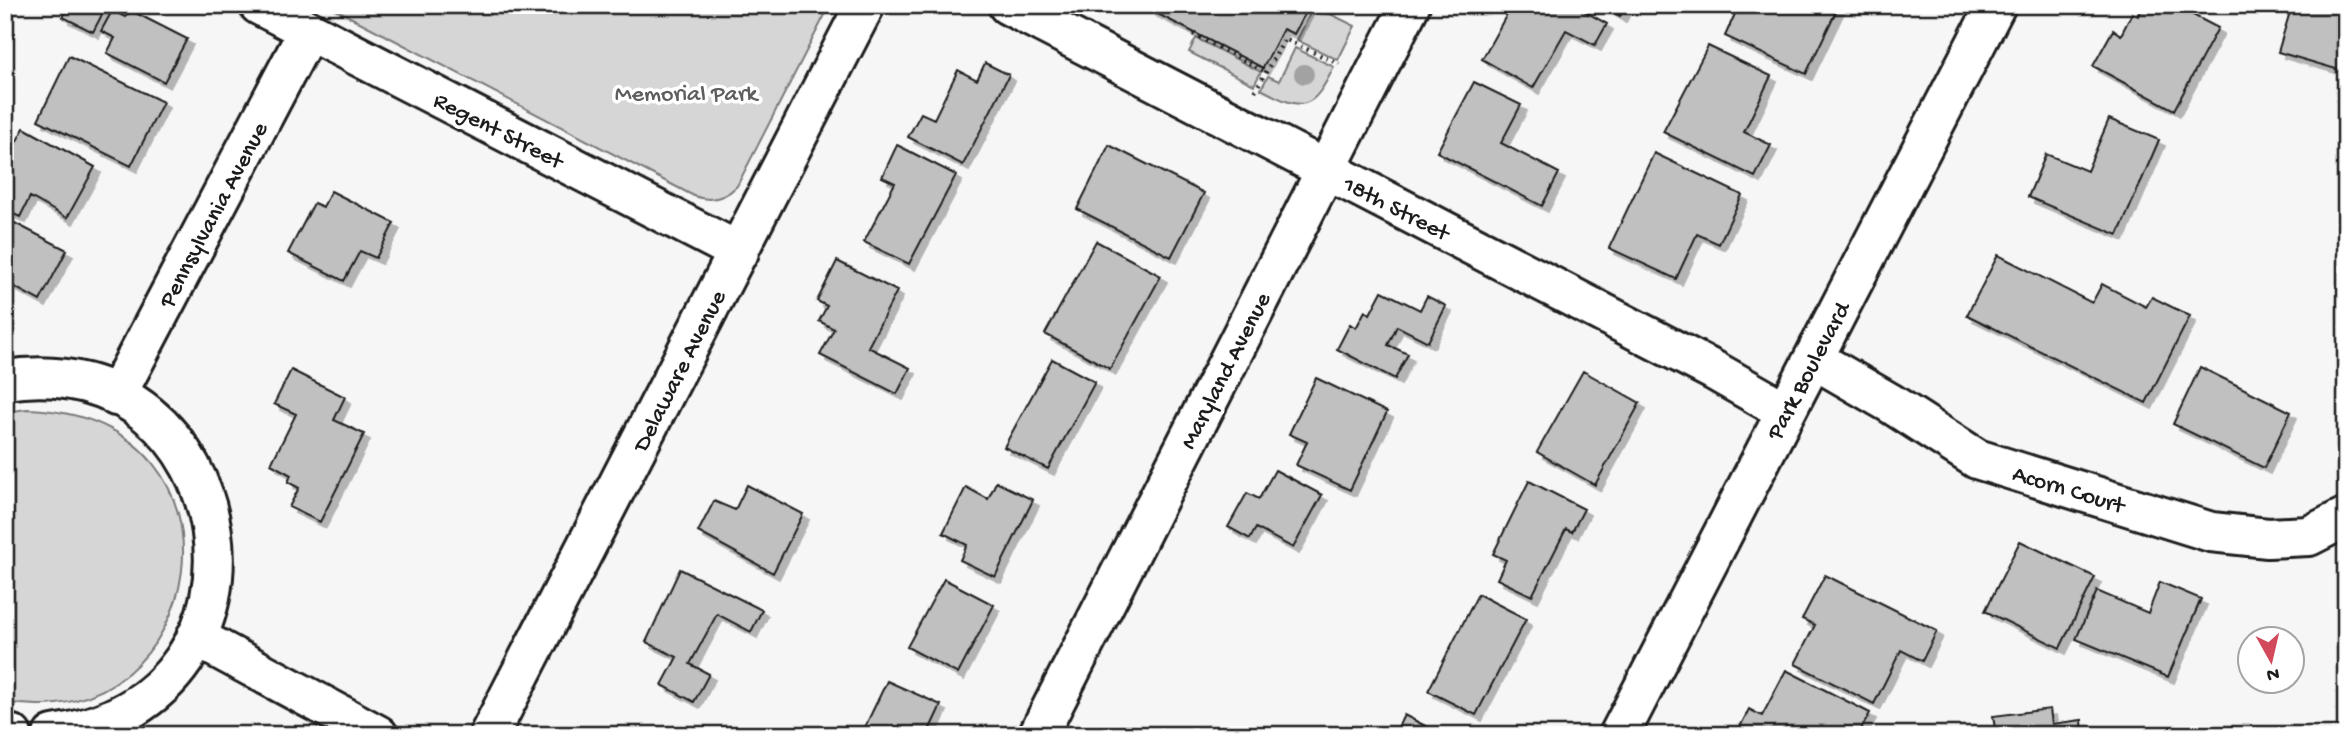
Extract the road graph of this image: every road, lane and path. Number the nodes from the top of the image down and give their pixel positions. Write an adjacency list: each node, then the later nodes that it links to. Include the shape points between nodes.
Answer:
1 (259, 5): 6 (street, Regent Street)
2 (865, 5): 12 (street, Delaware Avenue)
3 (1008, 5): 11 (street, 18th Street)
4 (1410, 5): 11 (street, Maryland Avenue)
5 (1996, 5): 13 (street, Park Boulevard)
6 (308, 31): 12 (street, Regent Street); 15 (street, Pennsylvania Avenue)
7 (1194, 34): 9 (path)
8 (1339, 65): 9 (path, via 1285,39)
9 (1266, 72): 10 (path)
10 (1255, 91)
11 (1326, 170): 16 (street, 18th Street); 24 (street, Maryland Avenue)
12 (739, 252): 23 (street, Delaware Avenue)
13 (1814, 359): 16 (street, Park Boulevard); 17 (street, Acorn Court, via 1977,459 2211,532 2268,538 2309,536)
14 (5, 380): 15 (street, via 56,379)
15 (116, 396): 18 (street, via 143,412 166,434 201,486 215,546 214,578)
16 (1785, 411): 25 (street, Park Boulevard)
17 (2346, 517)
18 (196, 637): 21 (street, via 180,664 134,707 107,722); 22 (street)
19 (5, 733): 20 (street)
20 (12, 735)
21 (53, 735)
22 (378, 735)
23 (489, 735)
24 (1038, 735)
25 (1619, 735)

